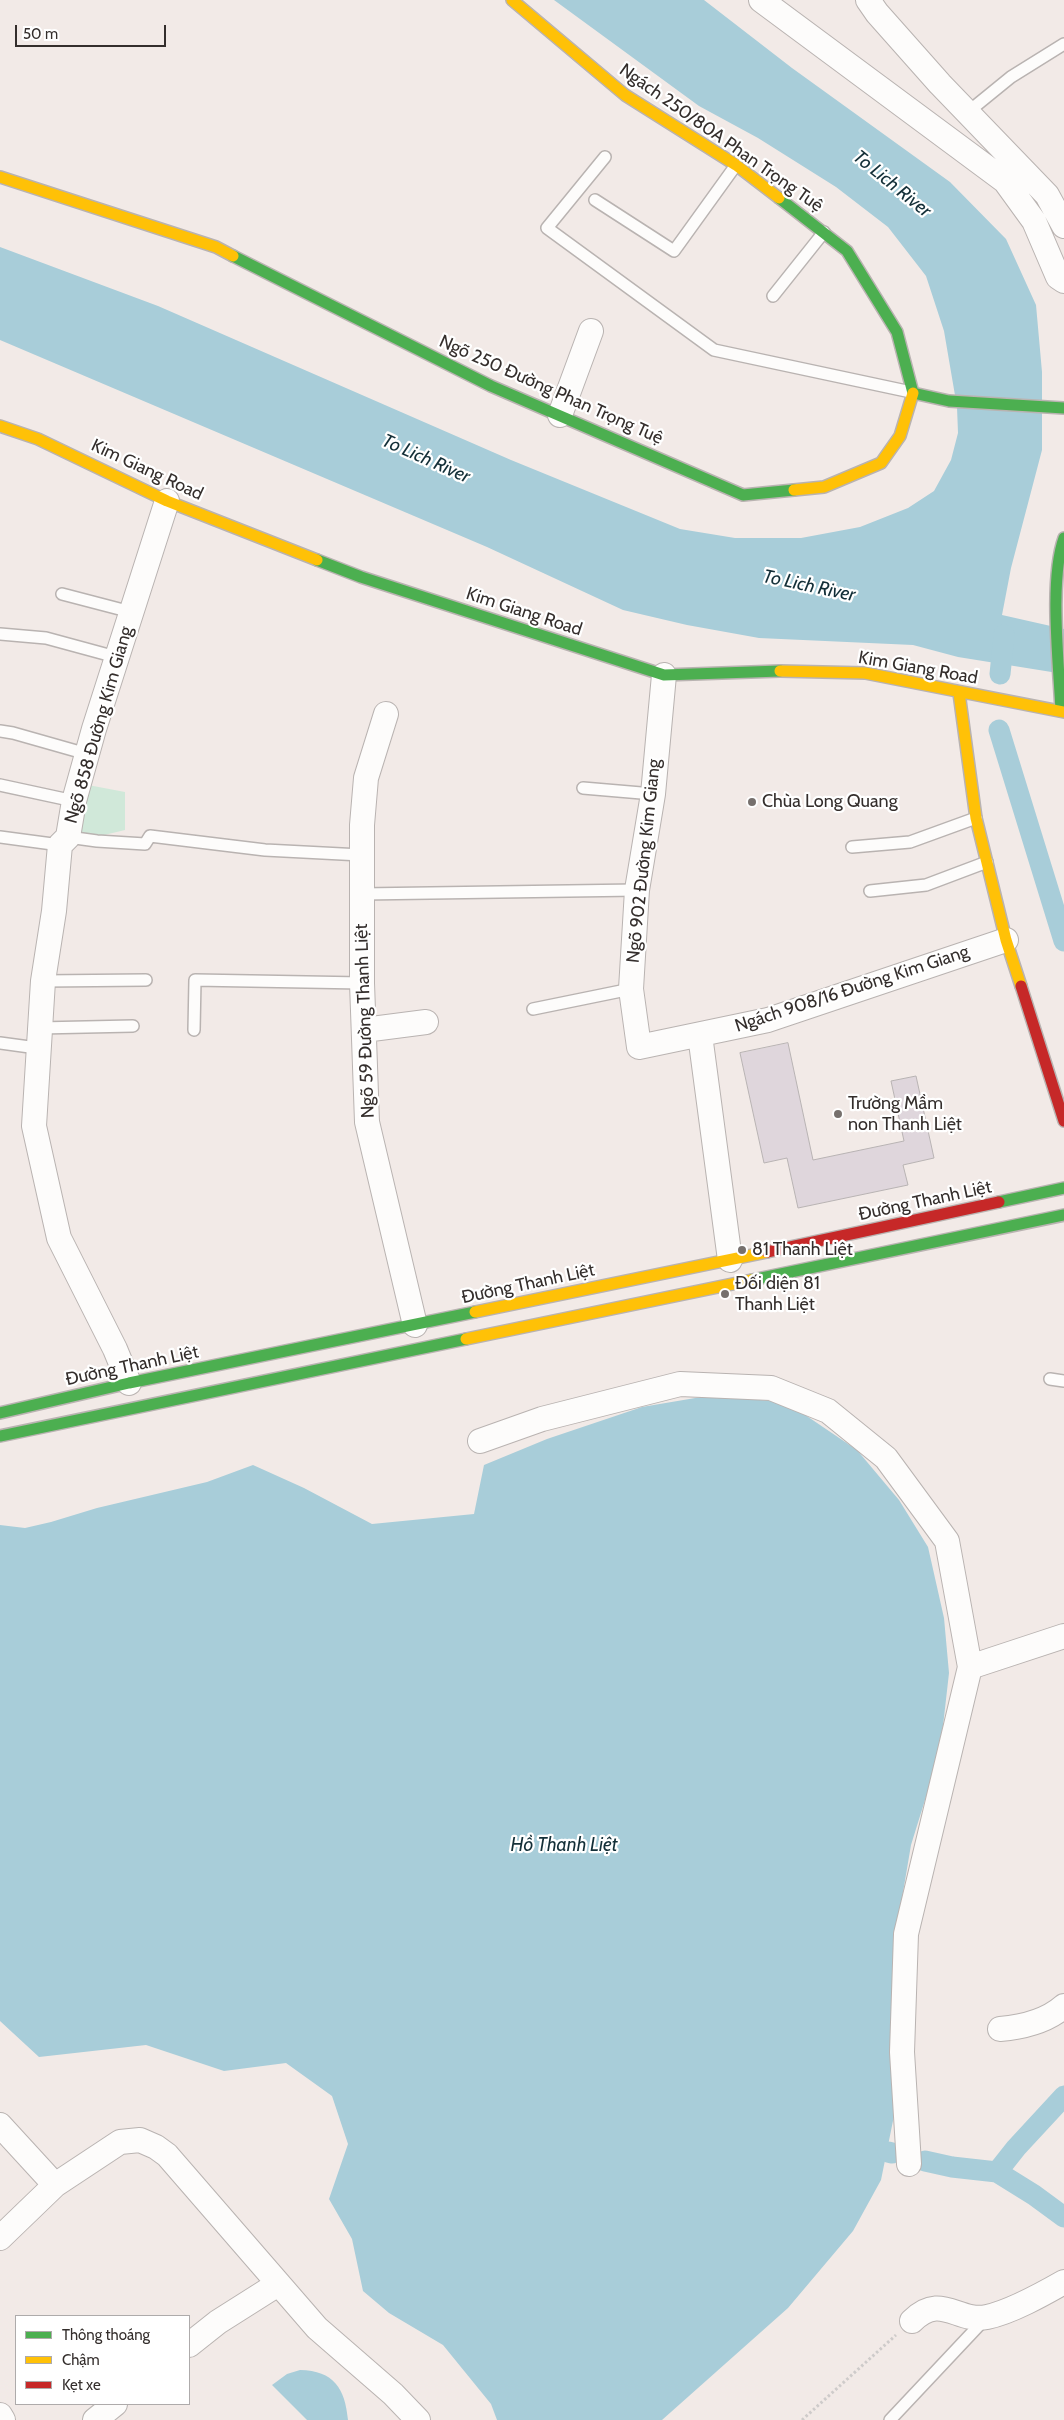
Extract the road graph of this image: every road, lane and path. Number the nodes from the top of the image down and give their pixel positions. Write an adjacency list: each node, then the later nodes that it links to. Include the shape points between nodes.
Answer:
1 (512, 0): 7 (street, Ngách 250/80A Phan Trọng Tuệ, via 625,95)
2 (761, 0): 12 (street, via 1005,181 1034,221 1058,277)
3 (868, 0): 5 (street)
4 (1064, 44): 5 (lane, via 1011,77)
5 (968, 112): 10 (street, via 1047,195)
6 (605, 156): 15 (lane, via 547,228 714,350)
7 (736, 166): 9 (lane, via 674,251); 11 (street, Ngách 250/80A Phan Trọng Tuệ)
8 (0, 176): 17 (street, Ngõ 250 Đường Phan Trọng Tuệ, via 216,246 491,386)
9 (595, 200)
10 (1064, 226)
11 (824, 232): 13 (lane); 15 (street, Ngách 250/80A Phan Trọng Tuệ, via 847,251 897,332)
12 (1064, 281)
13 (773, 296)
14 (591, 332): 17 (street)
15 (913, 392): 16 (street, via 949,401); 17 (street, Ngõ 250 Đường Phan Trọng Tuệ, via 900,436 881,463 824,487 743,495)
16 (1064, 408)
17 (560, 415)
18 (0, 426): 19 (street, Kim Giang Road, via 38,439)
19 (167, 501): 23 (street, Ngõ 858 Đường Kim Giang); 26 (street, Kim Giang Road, via 361,577)
20 (1064, 538): 22 (street, via 1059,552)
21 (62, 594): 23 (lane)
22 (1061, 598): 28 (street, via 1057,612)
23 (131, 612): 25 (street, Ngõ 858 Đường Kim Giang)
24 (0, 634): 25 (lane, via 46,638)
25 (116, 657): 31 (street, Ngõ 858 Đường Kim Giang)
26 (664, 676): 27 (street, Kim Giang Road, via 753,672 865,673); 34 (street, Ngõ 902 Đường Kim Giang)
27 (959, 693): 28 (street, Kim Giang Road); 36 (street)
28 (1062, 711)
29 (386, 714): 40 (street, Ngõ 59 Đường Thanh Liệt, via 366,778)
30 (0, 731): 31 (lane)
31 (87, 754): 35 (street, Ngõ 858 Đường Kim Giang)
32 (0, 785): 35 (lane)
33 (583, 788): 34 (lane)
34 (652, 794): 42 (street, Ngõ 902 Đường Kim Giang)
35 (74, 801): 38 (street, Ngõ 858 Đường Kim Giang)
36 (976, 818): 39 (lane, via 910,842); 41 (street)
37 (0, 837): 38 (lane)
38 (64, 841): 40 (lane, via 145,844 150,836 265,850); 47 (street, Ngõ 858 Đường Kim Giang)
39 (852, 846)
40 (361, 855): 44 (street, Ngõ 59 Đường Thanh Liệt)
41 (987, 862): 43 (lane, via 926,885); 45 (street)
42 (637, 890): 44 (lane); 49 (street, Ngõ 902 Đường Kim Giang)
43 (870, 891)
44 (362, 894): 48 (street, Ngõ 59 Đường Thanh Liệt)
45 (1006, 940): 55 (street, Ngách 908/16 Đường Kim Giang, via 768,1020); 59 (street)
46 (146, 980): 47 (lane)
47 (43, 981): 56 (street, Ngõ 858 Đường Kim Giang)
48 (362, 984): 53 (lane, via 195,980); 54 (street, Ngõ 59 Đường Thanh Liệt)
49 (631, 989): 50 (lane); 58 (street, Ngõ 902 Đường Kim Giang)
50 (533, 1009)
51 (426, 1022): 54 (street)
52 (133, 1026): 56 (lane)
53 (194, 1030)
54 (364, 1030): 63 (street, Ngõ 59 Đường Thanh Liệt, via 367,1122)
55 (700, 1035): 58 (street, Ngách 908/16 Đường Kim Giang); 62 (street)
56 (38, 1038): 57 (lane); 66 (street, Ngõ 858 Đường Kim Giang, via 34,1126 59,1238)
57 (0, 1043)
58 (639, 1047)
59 (1064, 1121)
60 (1064, 1188): 62 (street, Đường Thanh Liệt)
61 (1064, 1215): 68 (street)
62 (730, 1260): 63 (street, Đường Thanh Liệt)
63 (415, 1325): 66 (street, Đường Thanh Liệt)
64 (1050, 1379): 65 (lane)
65 (1064, 1381)
66 (129, 1383): 67 (street, Đường Thanh Liệt)
67 (0, 1413)
68 (0, 1436)
69 (480, 1441): 71 (street, via 542,1419 680,1384 771,1388 828,1411 886,1458 947,1541)
70 (1064, 1636): 71 (street)
71 (970, 1667): 75 (street, via 906,1934 902,2052)
72 (1064, 2006): 73 (street, via 1036,2022)
73 (1000, 2029)
74 (0, 2125): 76 (street)
75 (909, 2164)
76 (56, 2186): 77 (street); 79 (street, via 120,2142 140,2140 156,2146)
77 (0, 2238)
78 (1064, 2282): 80 (street)
79 (278, 2284): 82 (street, via 218,2322); 87 (street, via 317,2328)
80 (986, 2318): 81 (street, via 936,2308 922,2311); 89 (lane)
81 (912, 2321): 88 (path)
82 (190, 2344)
83 (114, 2405): 86 (street)
84 (0, 2415): 85 (street)
85 (3, 2420)
86 (95, 2420)
87 (418, 2420)
88 (802, 2420)
89 (890, 2420)

